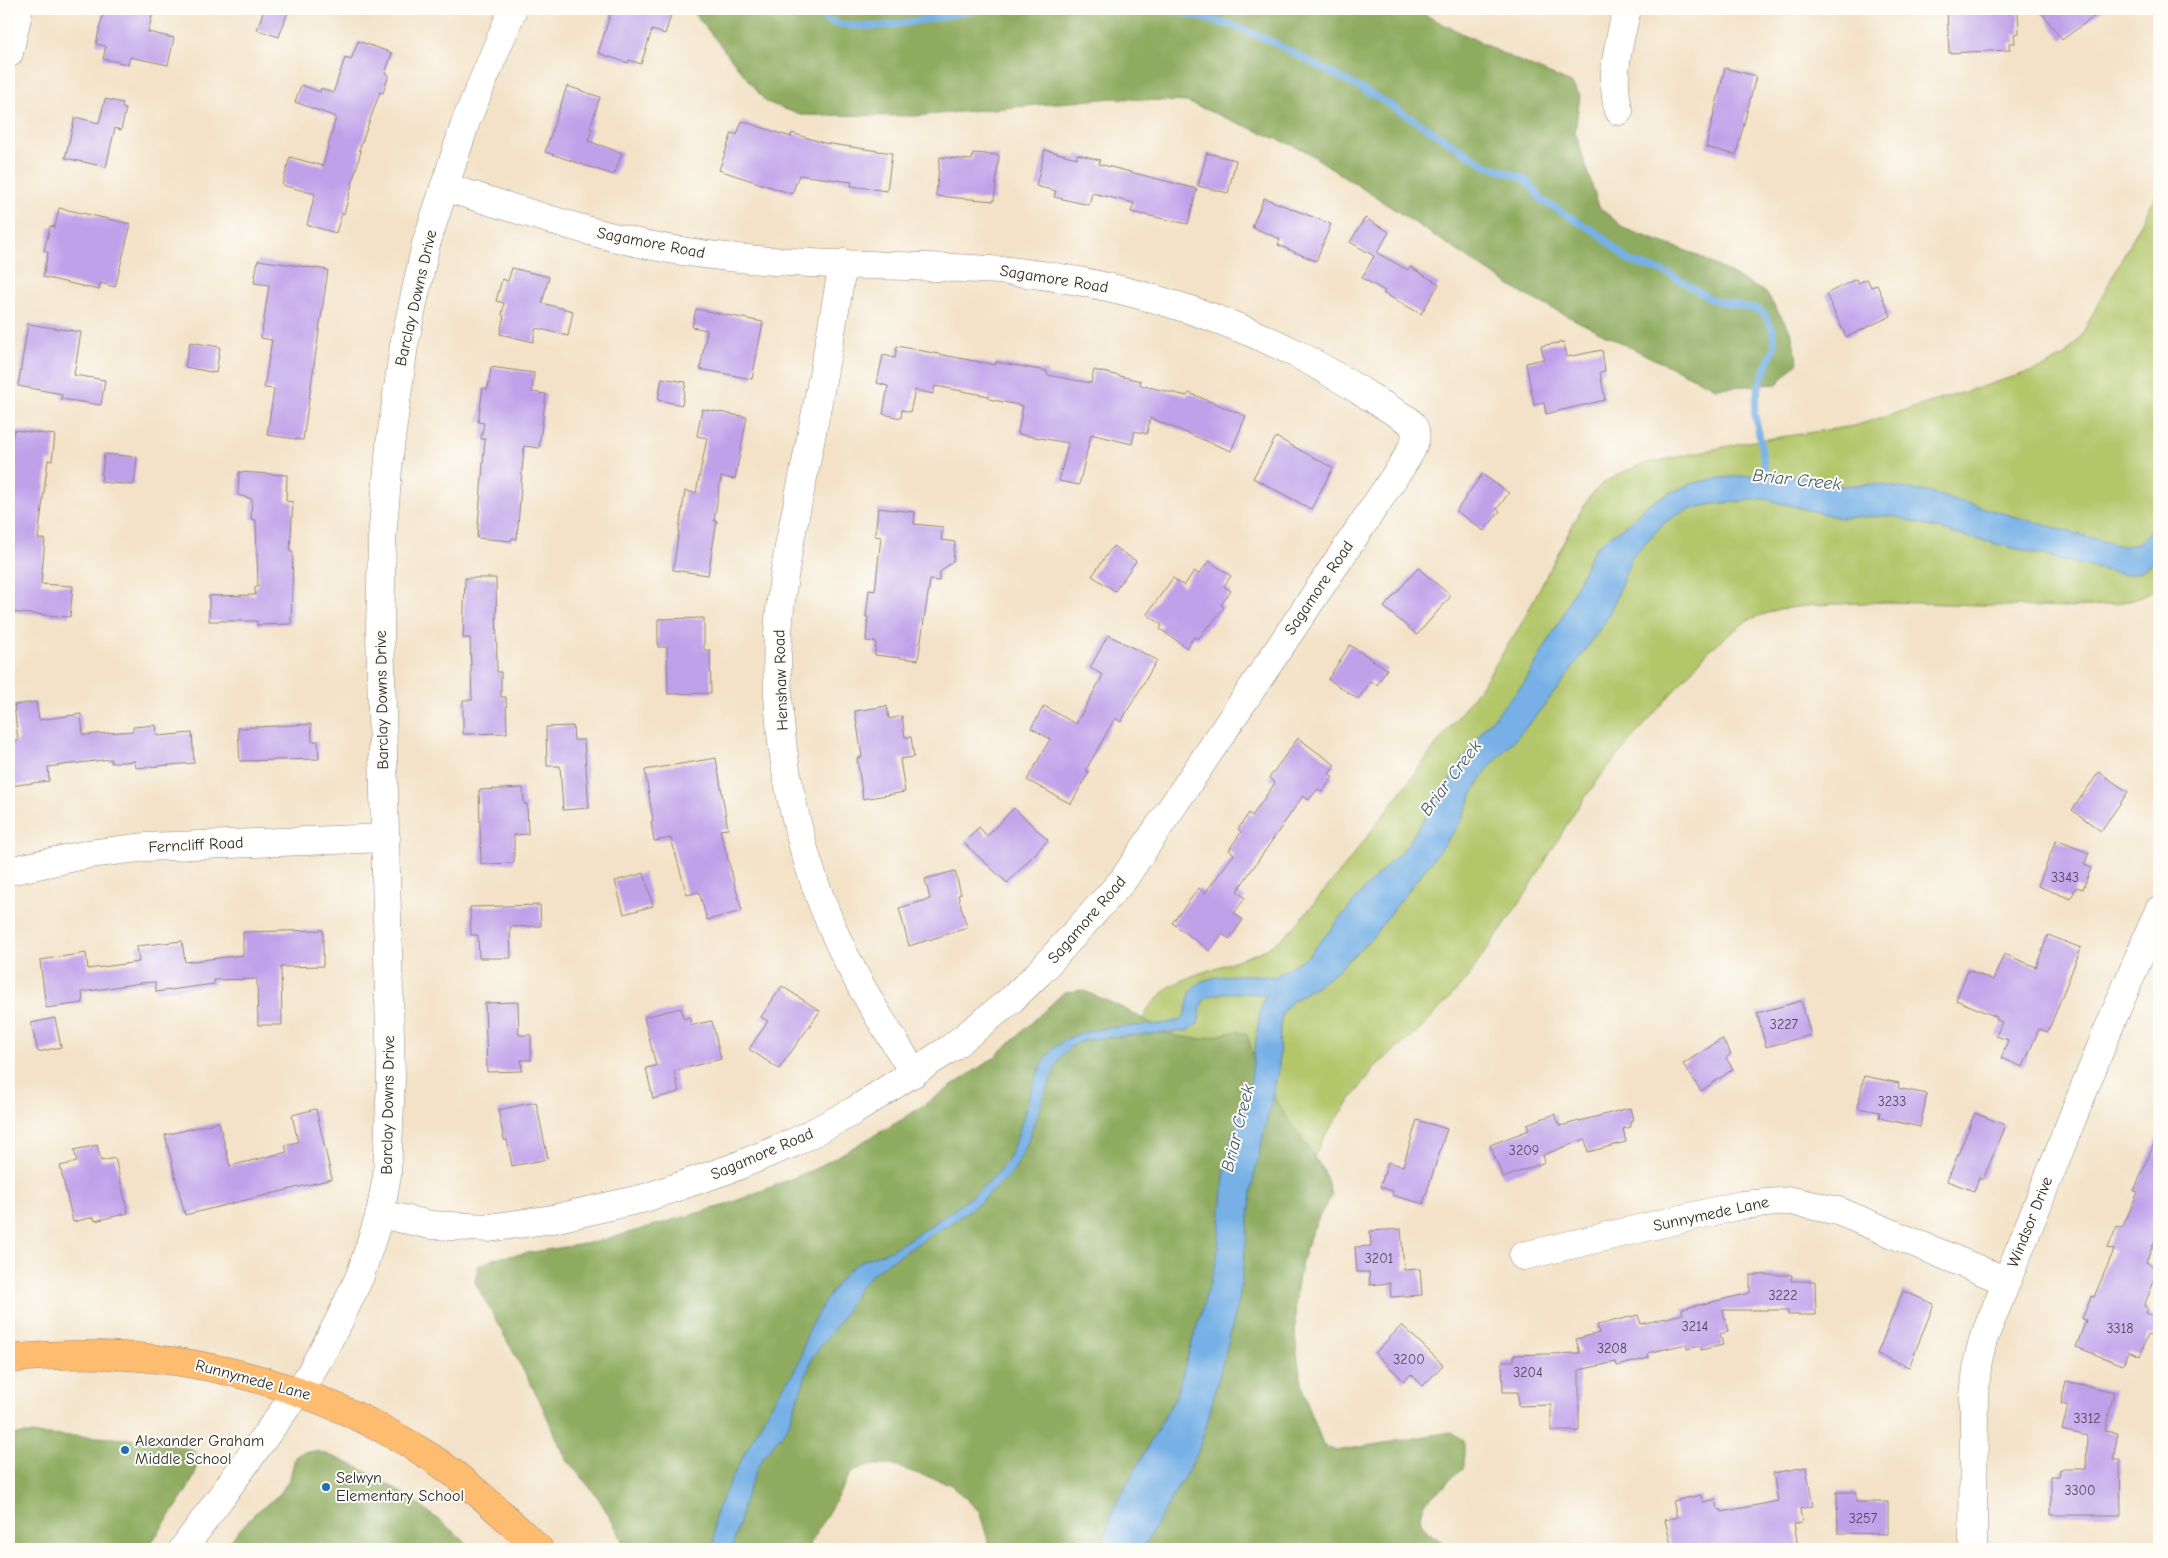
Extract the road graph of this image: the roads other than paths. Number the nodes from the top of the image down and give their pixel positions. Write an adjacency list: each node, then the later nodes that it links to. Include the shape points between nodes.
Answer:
1 (513, 9): 6 (street, Barclay Downs Drive, via 466,121)
2 (1627, 9): 5 (street, via 1614,73)
3 (15, 11): 4 (street)
4 (9, 54)
5 (1619, 111)
6 (444, 187): 7 (street, Sagamore Road, via 589,230 679,251); 8 (street, Barclay Downs Drive, via 414,293 399,375 387,472 380,577)
7 (843, 263): 11 (street, Henshaw Road, via 784,575 778,636 780,713 786,772 817,890 858,980); 11 (street, Sagamore Road, via 1043,274 1161,302 1219,321 1297,354 1408,420 1416,436 1414,447 1403,464 1123,880 1020,992 951,1048)
8 (386, 838): 9 (street, Ferncliff Road, via 146,847 89,854); 12 (street, Barclay Downs Drive, via 391,1120 387,1176)
9 (9, 872)
10 (2159, 910): 14 (street, Windsor Drive)
11 (914, 1073): 12 (street, Sagamore Road, via 854,1111 793,1143 645,1198 535,1222 489,1228 431,1225)
12 (380, 1214): 16 (street, Barclay Downs Drive, via 352,1296 318,1361)
13 (1523, 1256): 14 (street, Sunnymede Lane, via 1741,1205 1792,1200 1838,1211)
14 (2006, 1281): 19 (street, Windsor Drive, via 1978,1360)
15 (9, 1359): 16 (main road, Runnymede Lane, via 92,1356 180,1361 237,1372)
16 (298, 1391): 17 (street, Barclay Downs Drive); 18 (main road, Runnymede Lane, via 337,1406 429,1457 476,1493)
17 (182, 1549)
18 (538, 1549)
19 (1973, 1549)

